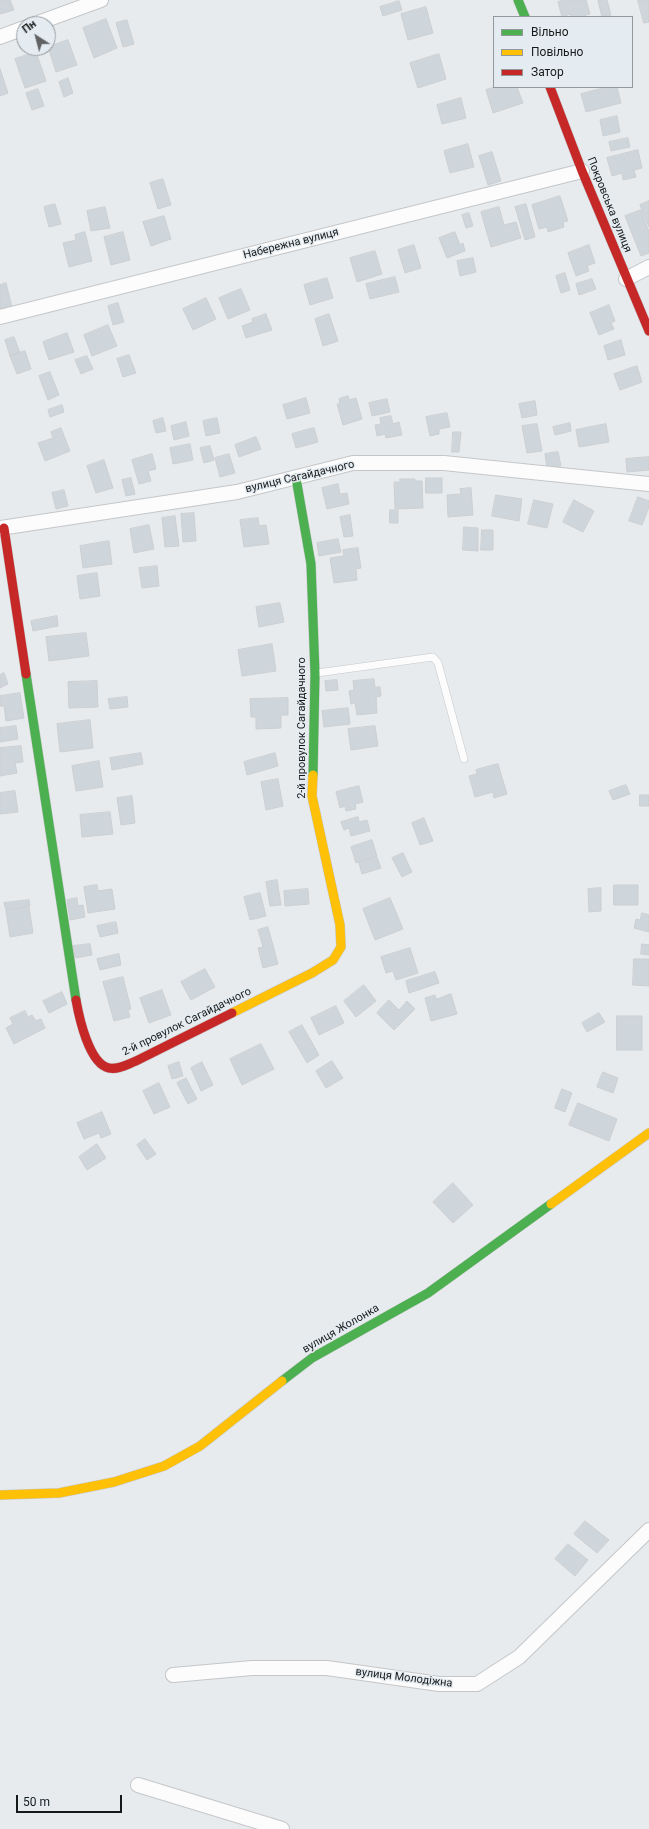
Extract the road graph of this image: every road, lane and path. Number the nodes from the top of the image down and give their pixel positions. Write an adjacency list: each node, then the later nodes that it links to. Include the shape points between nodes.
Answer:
1 (101, 0): 3 (street)
2 (518, 0): 4 (street)
3 (56, 16)
4 (525, 16)
5 (16, 31): 6 (street)
6 (0, 37)
7 (550, 88): 8 (street, Покровська вулиця)
8 (582, 171): 10 (street, Покровська вулиця); 11 (street, Набережна вулиця)
9 (649, 268): 10 (street)
10 (626, 279): 12 (street, Покровська вулиця)
11 (0, 317)
12 (649, 331)
13 (296, 478): 14 (street, вулиця Сагайдачного, via 353,463 444,463); 15 (street, вулиця Сагайдачного, via 237,492); 16 (street, 2-й провулок Сагайдачного, via 310,564)
14 (649, 484)
15 (2, 528): 16 (street, 2-й провулок Сагайдачного, via 79,1018 97,1062 105,1067 114,1068 136,1061 312,974 333,960 341,948 340,925 312,796)
16 (315, 674): 17 (lane, via 433,657 438,663)
17 (464, 758)
18 (649, 1133): 19 (street, вулиця Жолонка, via 428,1293 312,1358 200,1446 164,1466 114,1482 59,1493)
19 (0, 1495)
20 (649, 1530): 21 (street, вулиця Молодіжна, via 519,1657 477,1684 439,1684 327,1668 252,1668)
21 (173, 1675)
22 (138, 1785): 23 (street)
23 (282, 1829)

